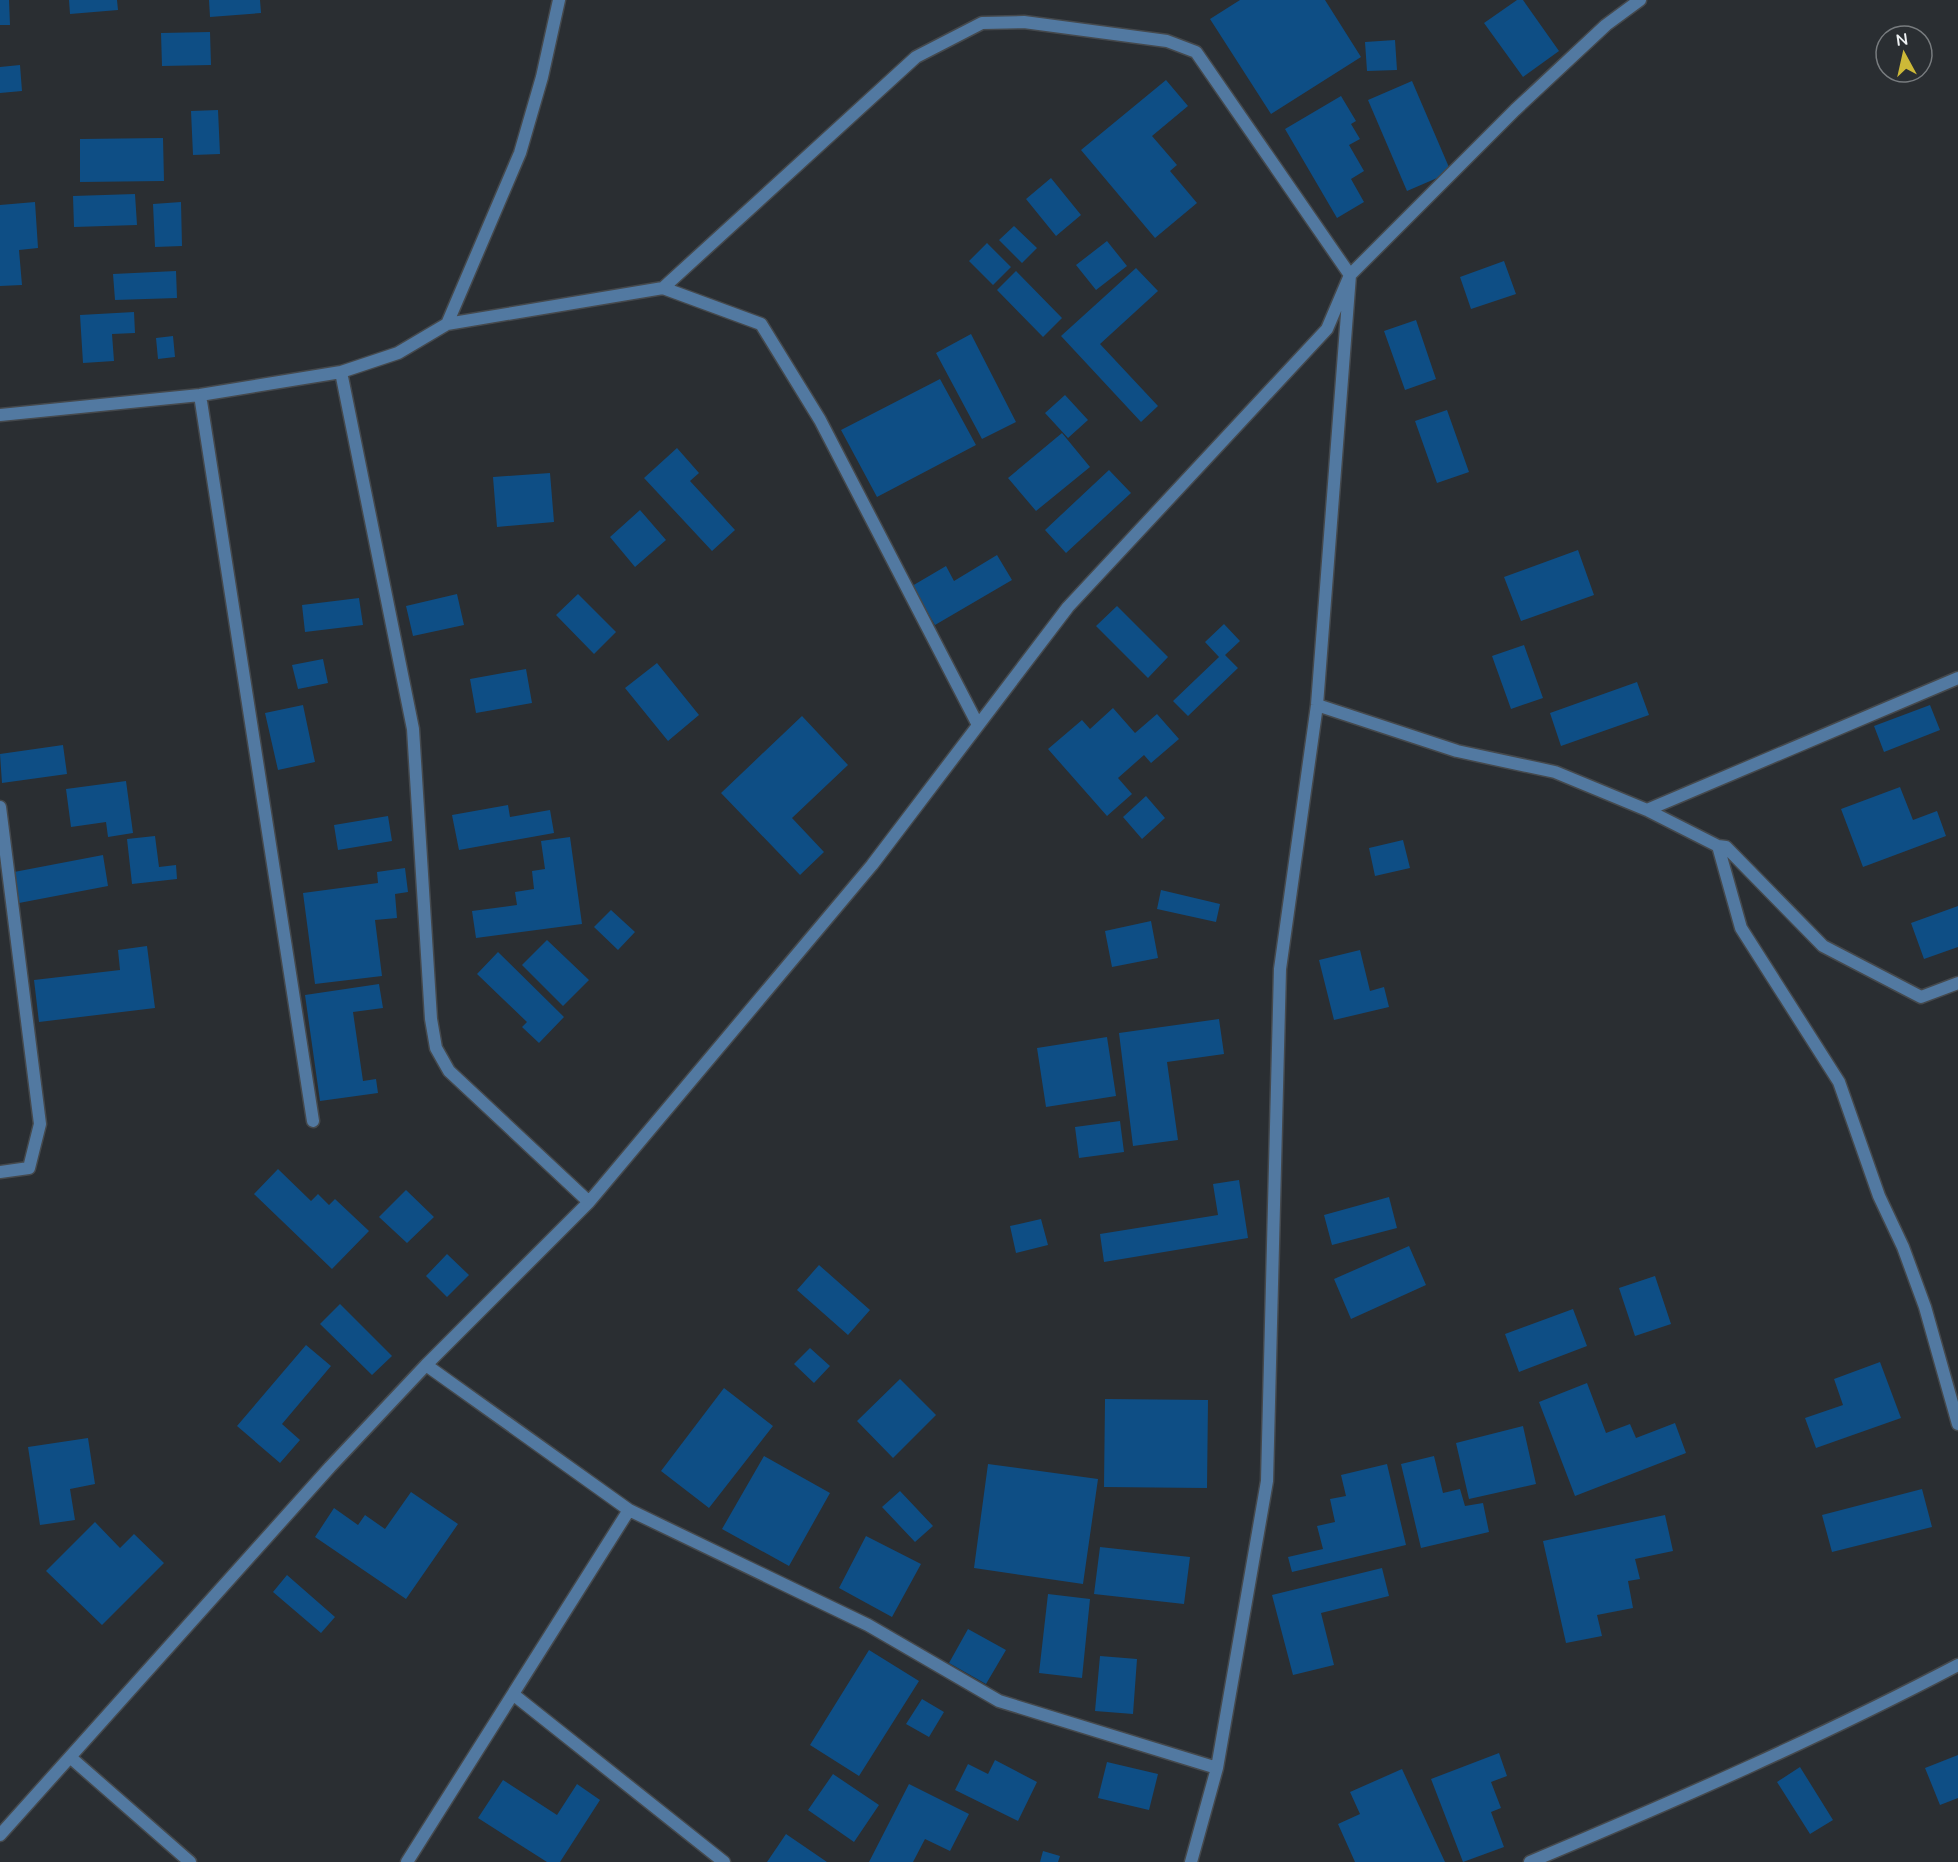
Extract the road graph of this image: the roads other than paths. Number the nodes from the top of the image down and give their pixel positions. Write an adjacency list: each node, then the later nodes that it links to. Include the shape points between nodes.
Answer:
1 (559, 0): 5 (street, via 520,153)
2 (1640, 0): 3 (street, via 1606,25 1515,110)
3 (1350, 275): 4 (street, via 1196,52 1167,41 1024,22 982,22 916,57); 10 (street); 11 (street, via 1327,329 1068,607)
4 (663, 288): 5 (street); 11 (street, via 761,324 820,420)
5 (447, 324): 6 (street, via 398,353)
6 (341, 372): 7 (street); 18 (street, via 413,729 436,1048 449,1071)
7 (200, 395): 8 (street); 16 (street)
8 (0, 415)
9 (1958, 678): 13 (street)
10 (1317, 705): 13 (street, via 1457,751 1555,772); 25 (street, via 1280,969 1267,1480)
11 (978, 725): 18 (street, via 872,865)
12 (0, 807): 17 (street, via 40,1124 29,1168)
13 (1647, 810): 14 (street)
14 (1718, 846): 15 (street, via 1726,847 1823,946 1921,997); 20 (street, via 1741,928 1839,1082 1879,1196 1925,1307)
15 (1958, 983)
16 (313, 1121)
17 (0, 1172)
18 (589, 1202): 19 (street)
19 (426, 1365): 21 (street); 24 (street)
20 (1958, 1424)
21 (629, 1510): 23 (street); 25 (street, via 868,1625 999,1701)
22 (1958, 1665): 31 (street, via 1871,1710)
23 (514, 1695): 28 (street); 29 (street)
24 (70, 1757): 26 (street); 27 (street)
25 (1217, 1768): 30 (street)
26 (0, 1835)
27 (190, 1862)
28 (407, 1862)
29 (724, 1862)
30 (1191, 1862)
31 (1530, 1862)

